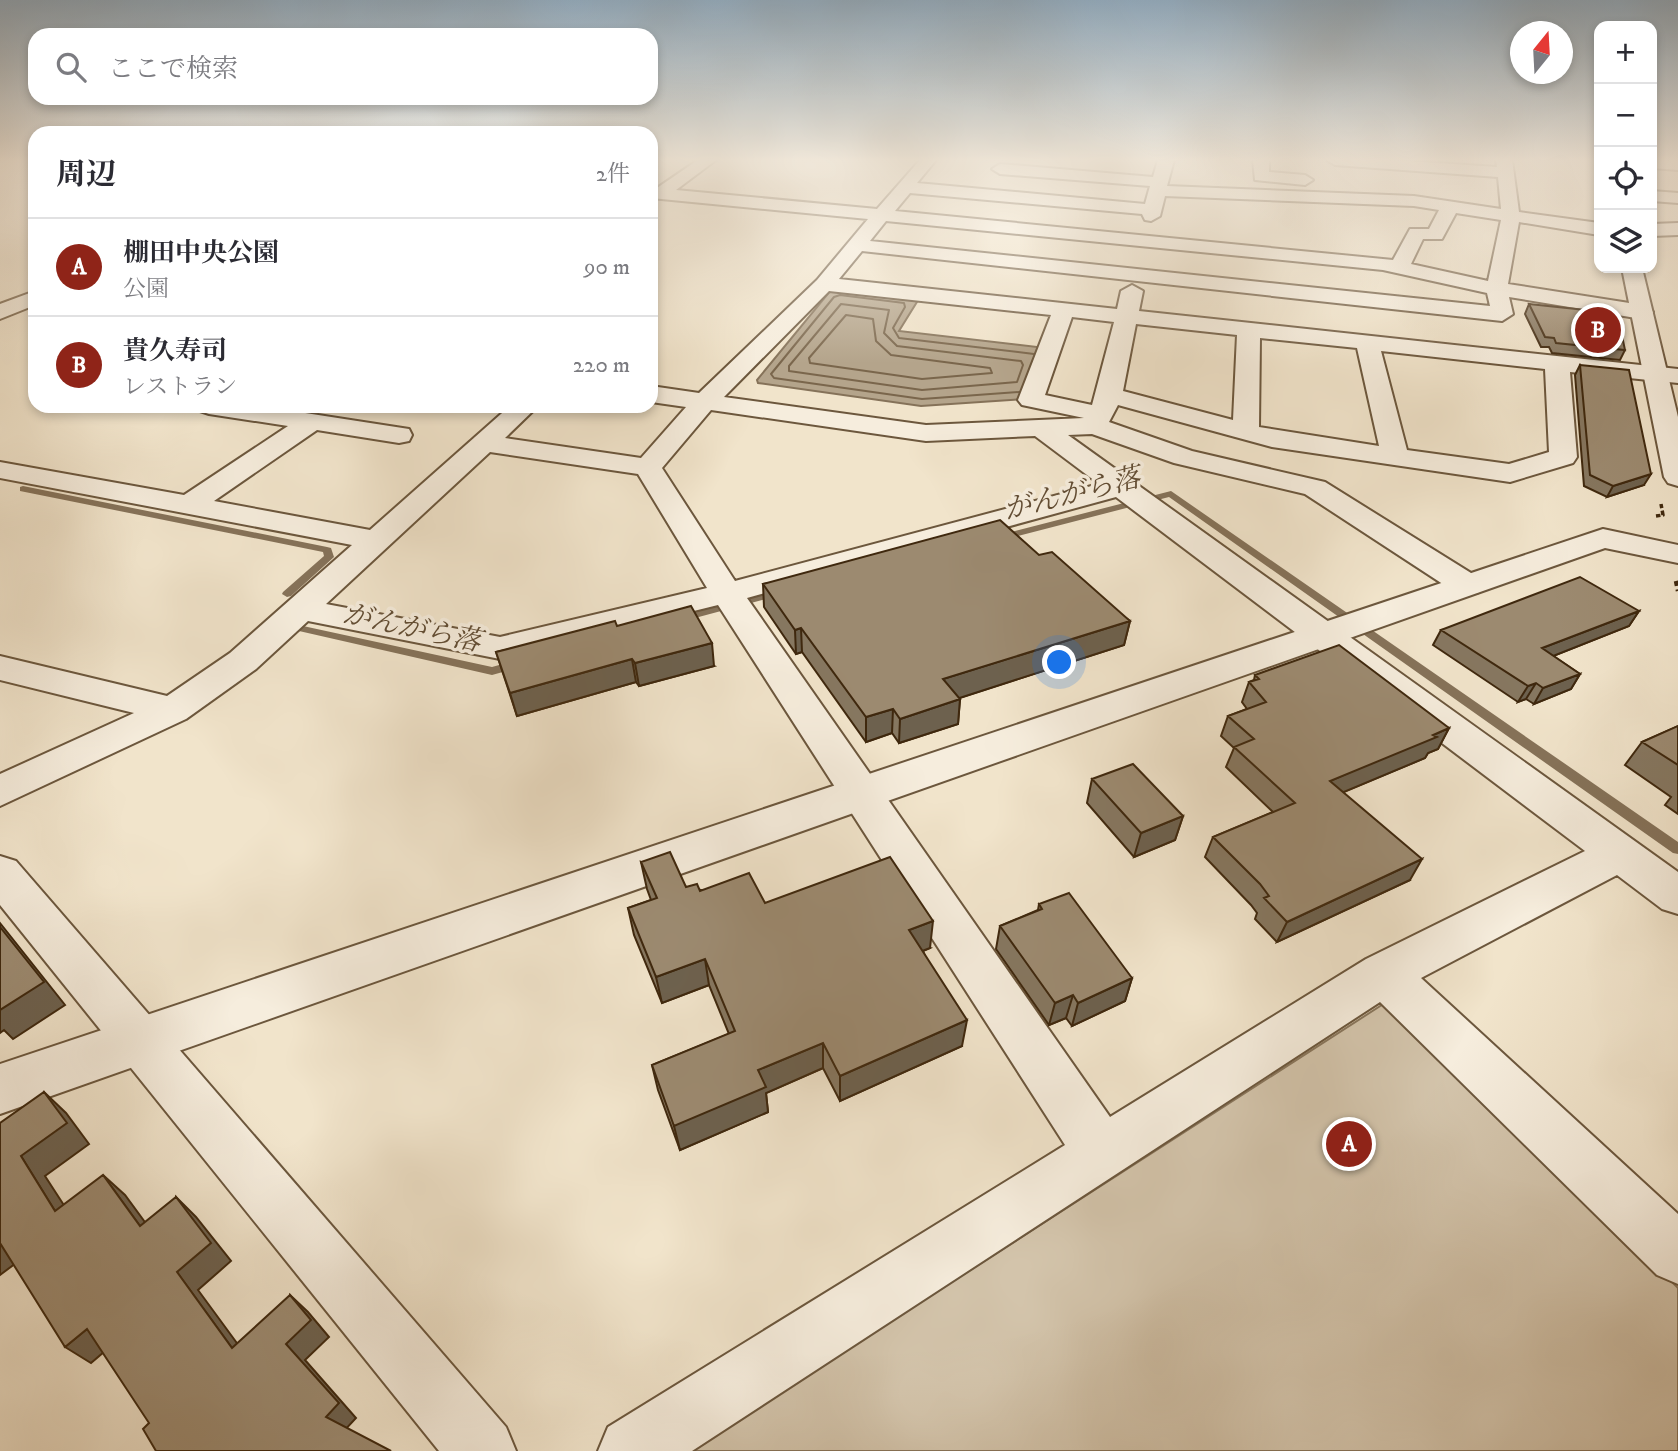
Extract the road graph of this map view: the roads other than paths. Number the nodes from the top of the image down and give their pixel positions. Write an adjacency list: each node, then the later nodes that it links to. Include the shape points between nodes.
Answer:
1 (871, 228): 9 (street)
2 (1011, 228): 8 (street)
3 (1149, 228): 8 (street)
4 (1439, 228): 10 (street, via 1435,235 1417,233)
5 (1498, 228): 14 (street)
6 (1678, 229): 7 (street)
7 (1657, 230)
8 (1146, 241): 10 (street, via 1354,255); 12 (street)
9 (856, 246): 12 (street); 13 (street)
10 (1399, 268): 14 (street)
11 (1633, 273): 19 (street)
12 (1137, 274): 21 (street); 22 (street)
13 (824, 284): 18 (street); 29 (street)
14 (1497, 289): 19 (street); 21 (street)
15 (0, 300): 16 (street)
16 (28, 302)
17 (28, 303): 20 (street)
18 (1064, 310): 22 (street); 30 (street, via 1031,400)
19 (1642, 312): 27 (street)
20 (0, 313)
21 (1502, 314): 25 (street)
22 (1125, 316): 23 (street); 30 (street)
23 (1249, 330): 24 (street); 35 (street)
24 (1368, 344): 25 (street); 38 (street)
25 (1516, 359): 26 (street)
26 (1557, 364): 27 (street); 38 (street, via 1563,457 1510,473)
27 (1667, 375): 41 (street)
28 (658, 395): 29 (street)
29 (704, 402): 34 (street, via 926,433); 39 (street)
30 (1102, 412): 34 (street); 35 (street); 47 (street, via 1184,457 1315,488)
31 (254, 413): 33 (street)
32 (517, 413): 37 (street)
33 (312, 422): 36 (street); 44 (street)
34 (1041, 428): 42 (street)
35 (1246, 432): 38 (street)
36 (399, 435)
37 (484, 443): 39 (street); 45 (street)
38 (1395, 457)
39 (648, 467): 48 (street)
40 (13, 472): 43 (street); 44 (street)
41 (1678, 477)
42 (1121, 487): 48 (street); 50 (street)
43 (0, 491)
44 (189, 505): 45 (street)
45 (375, 540): 49 (street)
46 (1678, 554): 47 (street, via 1603,538)
47 (1467, 585): 50 (street)
48 (733, 602): 49 (street, via 500,648); 54 (street)
49 (300, 609): 52 (street, via 243,661)
50 (1342, 627): 54 (street); 55 (street)
51 (0, 668): 52 (street)
52 (173, 710): 53 (street)
53 (0, 791)
54 (861, 793): 59 (street); 61 (street)
55 (1619, 854): 57 (street); 58 (street)
56 (0, 873): 59 (street)
57 (1678, 897)
58 (1383, 974): 61 (street); 62 (street)
59 (139, 1041): 60 (street); 63 (street)
60 (0, 1089)
61 (1101, 1152): 64 (street)
62 (1678, 1254)
63 (482, 1451)
64 (632, 1451)

